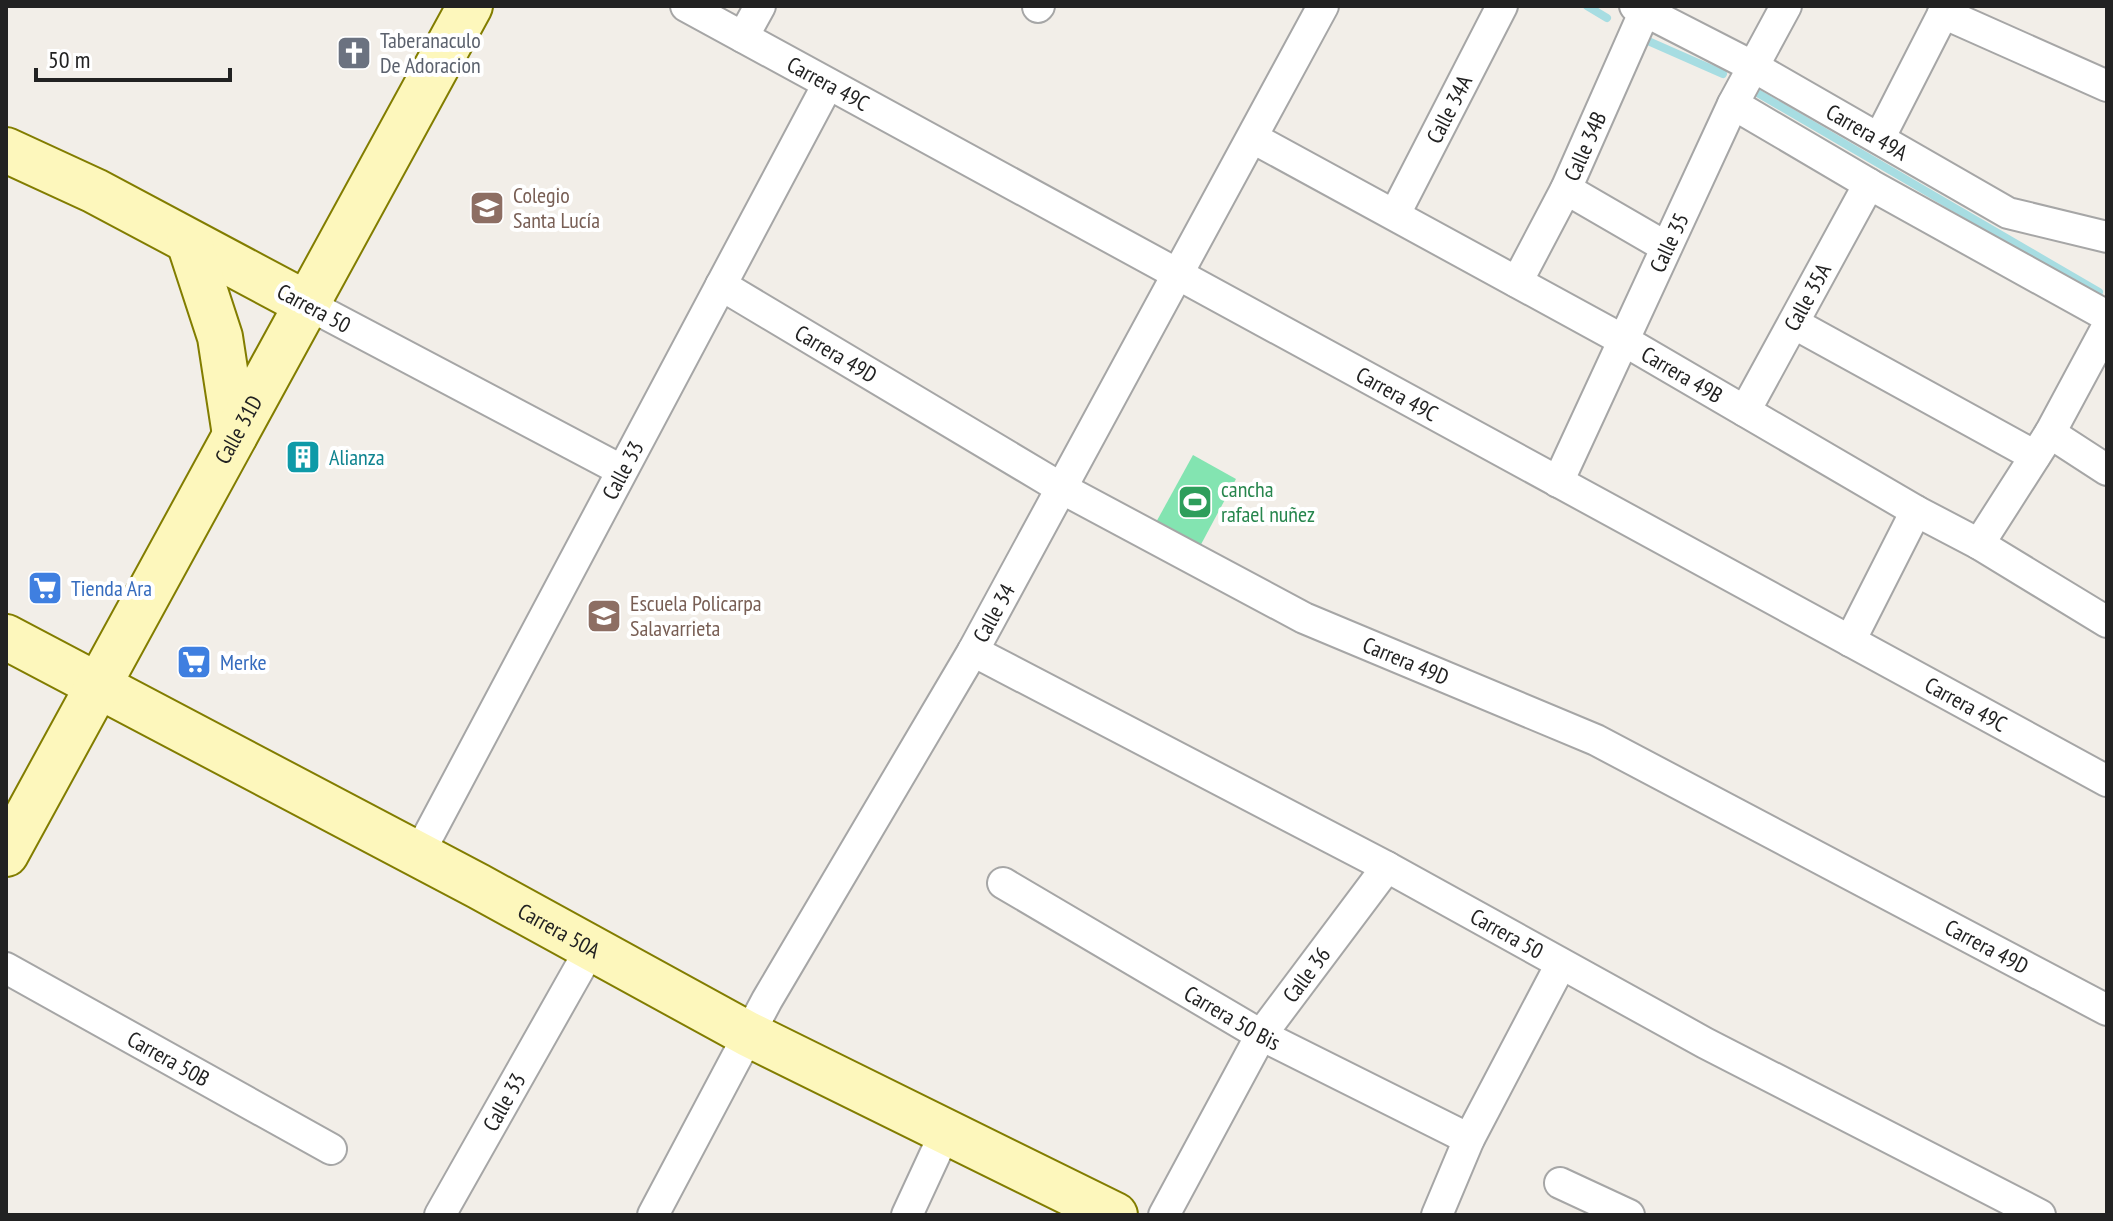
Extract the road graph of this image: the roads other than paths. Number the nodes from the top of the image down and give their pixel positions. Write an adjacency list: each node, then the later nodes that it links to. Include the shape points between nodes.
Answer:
1 (470, 6): 26 (street, Calle 31D)
2 (686, 6): 9 (street, Carrera 49C)
3 (760, 6): 9 (street)
4 (1323, 6): 15 (street, Calle 34)
5 (1502, 6): 19 (street, Calle 34A)
6 (1786, 6): 10 (street, Calle 35)
7 (1642, 8): 10 (street, Carrera 49A); 18 (street, Calle 34B)
8 (1945, 10): 12 (street); 14 (street)
9 (743, 37): 11 (street, Carrera 49C)
10 (1754, 67): 13 (street, Calle 35); 14 (street, Carrera 49A)
11 (828, 84): 23 (street, Carrera 49C); 25 (street, Calle 33)
12 (2107, 86)
13 (1733, 104): 17 (street); 22 (street, Calle 35)
14 (1880, 137): 20 (street, Carrera 49A, via 2008,213)
15 (1253, 138): 19 (street, Carrera 49B); 23 (street, Calle 34)
16 (6, 150): 21 (street, Carrera 50)
17 (1869, 184): 27 (street); 28 (street, Calle 35A)
18 (1566, 189): 22 (street); 24 (street, Calle 34B)
19 (1395, 214): 24 (street, Carrera 49B)
20 (2107, 237)
21 (189, 242): 26 (street, Carrera 50); 32 (street, via 220,337)
22 (1666, 247): 30 (street, Calle 35)
23 (1178, 275): 36 (street, Carrera 49C); 37 (street, Calle 34)
24 (1517, 282): 30 (street, Carrera 49B)
25 (721, 285): 34 (street, Calle 33); 37 (street, Carrera 49D)
26 (307, 304): 32 (street, Calle 31D); 34 (street, Carrera 50)
27 (2107, 316)
28 (1795, 324): 31 (street, Calle 35A); 33 (street)
29 (2107, 327): 33 (street)
30 (1623, 340): 31 (street, Carrera 49B); 36 (street, Calle 35)
31 (1745, 411): 38 (street, Carrera 49B)
32 (235, 435): 44 (street, Calle 31D)
33 (2042, 444): 35 (street); 39 (street)
34 (621, 470): 47 (street, Calle 33)
35 (2107, 470)
36 (1558, 482): 42 (street, Carrera 49C)
37 (1061, 488): 43 (street, Calle 34); 53 (street, Carrera 49D, via 1304,618 1596,740)
38 (1916, 511): 39 (street, Carrera 49B); 42 (street)
39 (1979, 544): 40 (street, Carrera 49B)
40 (2107, 622)
41 (6, 637): 44 (street, Carrera 50A)
42 (1850, 641): 45 (street, Carrera 49C)
43 (973, 651): 48 (street, Carrera 50); 54 (street, Calle 34)
44 (97, 687): 46 (street, Calle 31D); 47 (street, Carrera 50A)
45 (2107, 781)
46 (6, 854)
47 (418, 855): 50 (street, Carrera 50A)
48 (1387, 867): 51 (street, Carrera 50); 55 (street, Calle 36)
49 (1003, 883): 55 (street, Carrera 50 Bis)
50 (591, 948): 54 (street, Carrera 50A); 60 (street, Calle 33)
51 (1561, 964): 57 (street); 67 (street, Carrera 50)
52 (6, 968): 58 (street, Carrera 50B)
53 (2107, 1010)
54 (748, 1034): 56 (street, Carrera 50A); 61 (street, Calle 34)
55 (1261, 1035): 57 (street, Carrera 50 Bis); 64 (street, Calle 36)
56 (945, 1133): 62 (street); 63 (street, Carrera 50A)
57 (1469, 1139): 65 (street)
58 (331, 1149)
59 (1560, 1183): 66 (street)
60 (440, 1215)
61 (653, 1215)
62 (907, 1215)
63 (1115, 1215)
64 (1164, 1215)
65 (1437, 1215)
66 (1629, 1215)
67 (2040, 1215)

